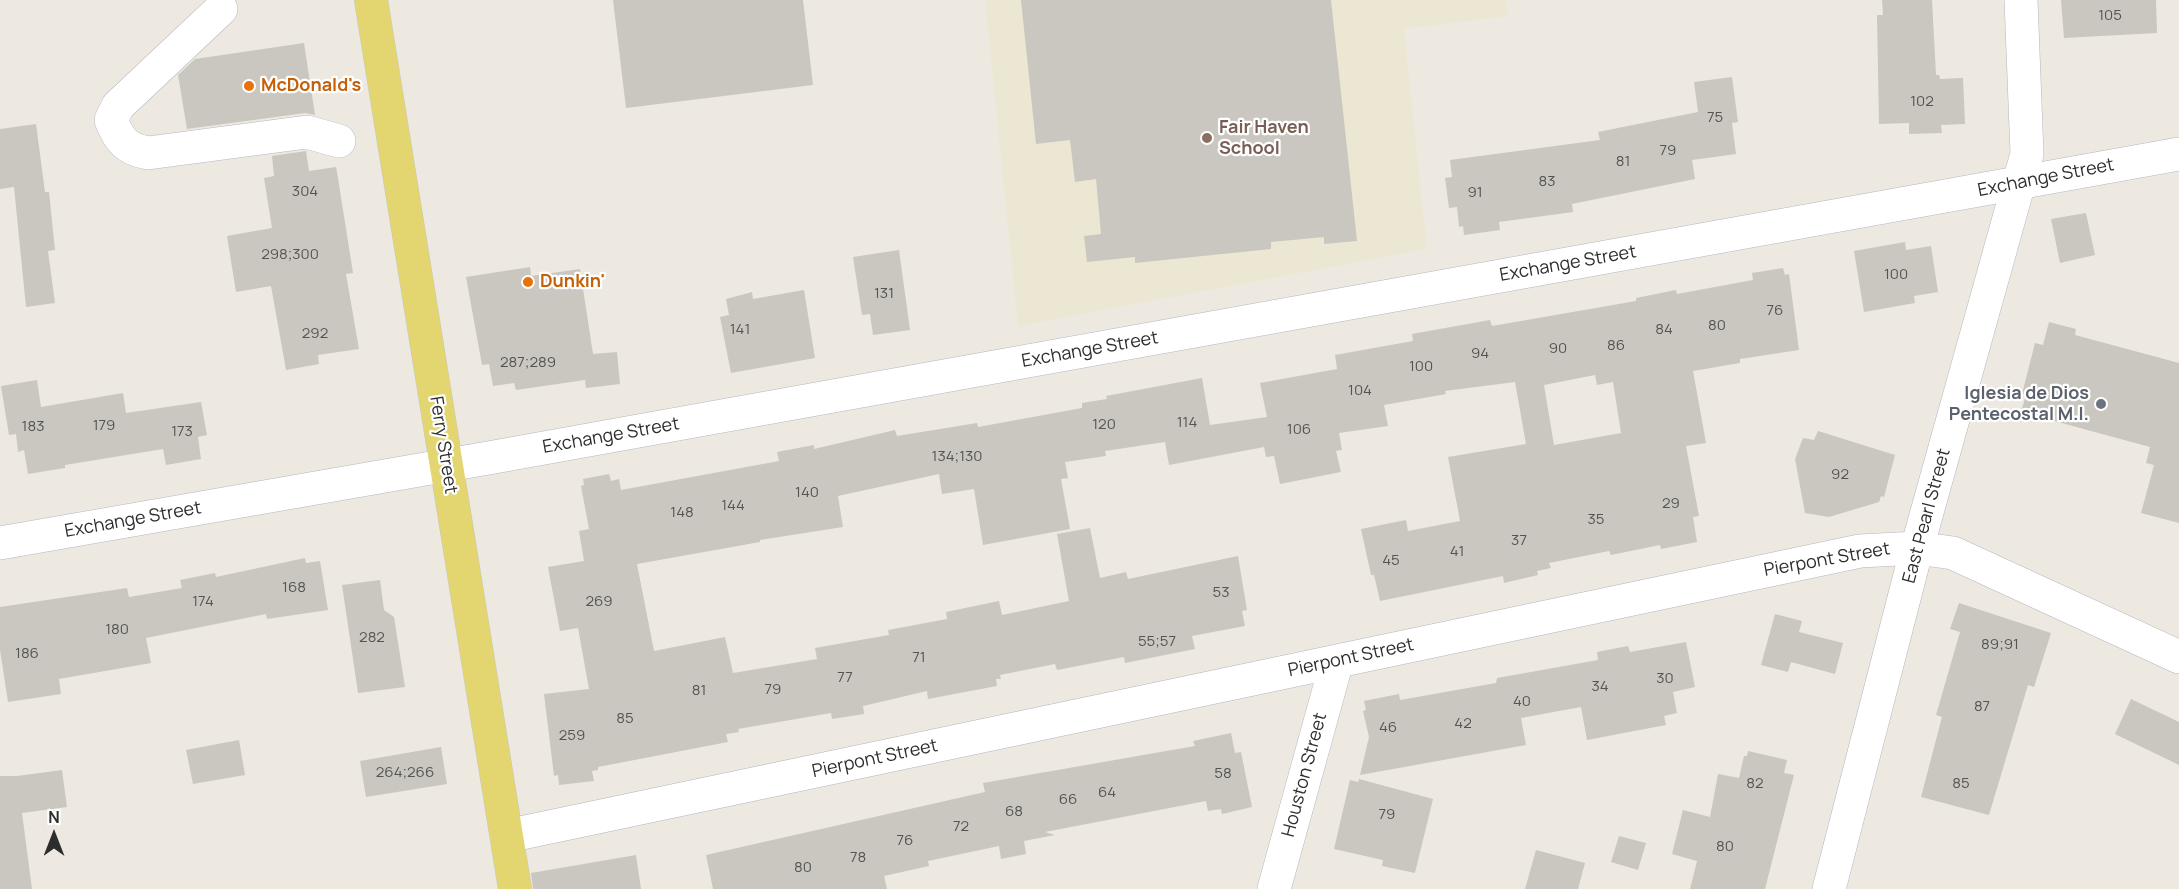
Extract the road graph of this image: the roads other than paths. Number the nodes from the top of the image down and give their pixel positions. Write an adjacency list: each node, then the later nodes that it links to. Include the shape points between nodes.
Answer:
1 (371, 0): 7 (main road, Ferry Street)
2 (2021, 0): 6 (street, East Pearl Street, via 2027,154)
3 (221, 9): 4 (street, via 118,106 111,120 119,139 132,150 148,153 307,132)
4 (339, 141)
5 (2179, 154): 6 (street, Exchange Street)
6 (2020, 183): 7 (street, Exchange Street); 9 (street, East Pearl Street)
7 (446, 466): 8 (street, Exchange Street); 12 (main road, Ferry Street)
8 (0, 543)
9 (1917, 548): 10 (street, Pierpont Street, via 1953,553 1970,560); 11 (street, Pierpont Street, via 1860,550); 15 (street, East Pearl Street)
10 (2179, 657)
11 (1337, 661): 12 (street, Pierpont Street); 14 (street, Houston Street)
12 (507, 836): 13 (main road, Ferry Street)
13 (515, 889)
14 (1274, 889)
15 (1829, 889)

